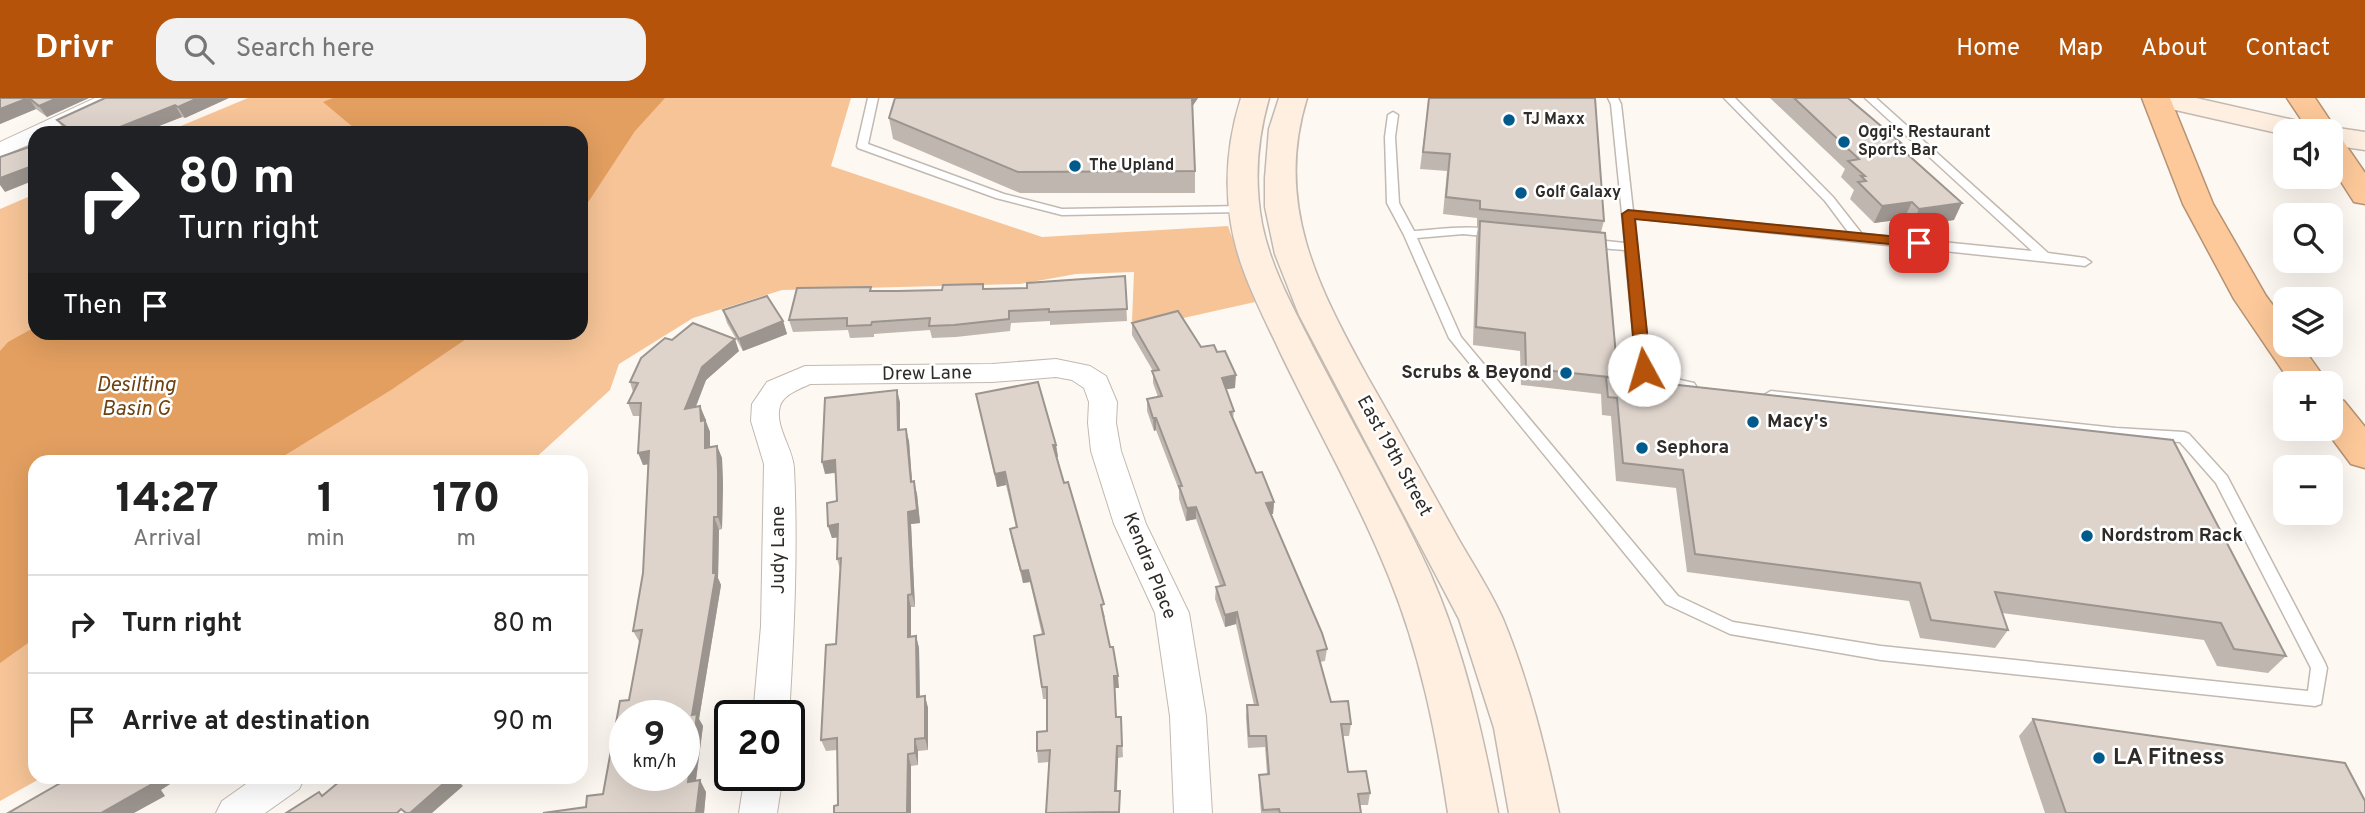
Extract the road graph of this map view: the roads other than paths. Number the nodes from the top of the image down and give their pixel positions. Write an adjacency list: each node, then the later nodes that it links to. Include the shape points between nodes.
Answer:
1 (112, 98): 13 (street)
2 (873, 98): 20 (lane, via 862,146 1000,196 1062,212)
3 (1255, 98): 20 (main road, East 19th Street, via 1244,130)
4 (1293, 98): 43 (main road, East 19th Street, via 1283,129 1280,178 1291,254 1316,315 1481,619 1517,727)
5 (1729, 98): 24 (lane, via 1829,199)
6 (1870, 98): 27 (lane)
7 (2157, 98): 12 (main road); 29 (highway, via 2198,204 2252,299)
8 (2301, 98): 11 (highway)
9 (1617, 100): 21 (lane)
10 (1393, 115): 22 (lane, via 1393,203)
11 (2315, 119)
12 (2273, 124)
13 (52, 126)
14 (28, 137): 17 (street)
15 (2343, 138): 16 (main road)
16 (2365, 141)
17 (0, 150)
18 (2343, 162): 19 (highway)
19 (2360, 187)
20 (1244, 209): 42 (main road, East 19th Street, via 1256,261 1282,320 1423,608 1457,716)
21 (1628, 214): 24 (lane); 26 (lane)
22 (1410, 235): 23 (lane, via 1463,231); 33 (lane, via 1455,338 1672,600 1730,628 1881,653 2315,699 2319,668 2222,480 2184,438)
23 (1514, 236)
24 (1858, 237): 27 (lane)
25 (1578, 242): 26 (lane)
26 (1631, 247): 31 (lane, via 1644,370 1658,380)
27 (2044, 256): 28 (lane)
28 (2085, 262)
29 (2303, 371)
30 (1080, 372): 32 (street, Drew Lane, via 1056,368 979,374 805,375); 41 (street, Kendra Place, via 1096,383 1106,451 1130,524 1172,612 1188,716)
31 (1706, 388)
32 (777, 389): 36 (street, Judy Lane, via 766,404 765,421 779,464 778,626)
33 (1755, 394)
34 (2343, 426): 35 (highway)
35 (2365, 454)
36 (772, 700)
37 (276, 784): 39 (street)
38 (761, 791): 40 (street)
39 (235, 813)
40 (758, 813)
41 (1193, 813)
42 (1472, 813)
43 (1534, 813)

